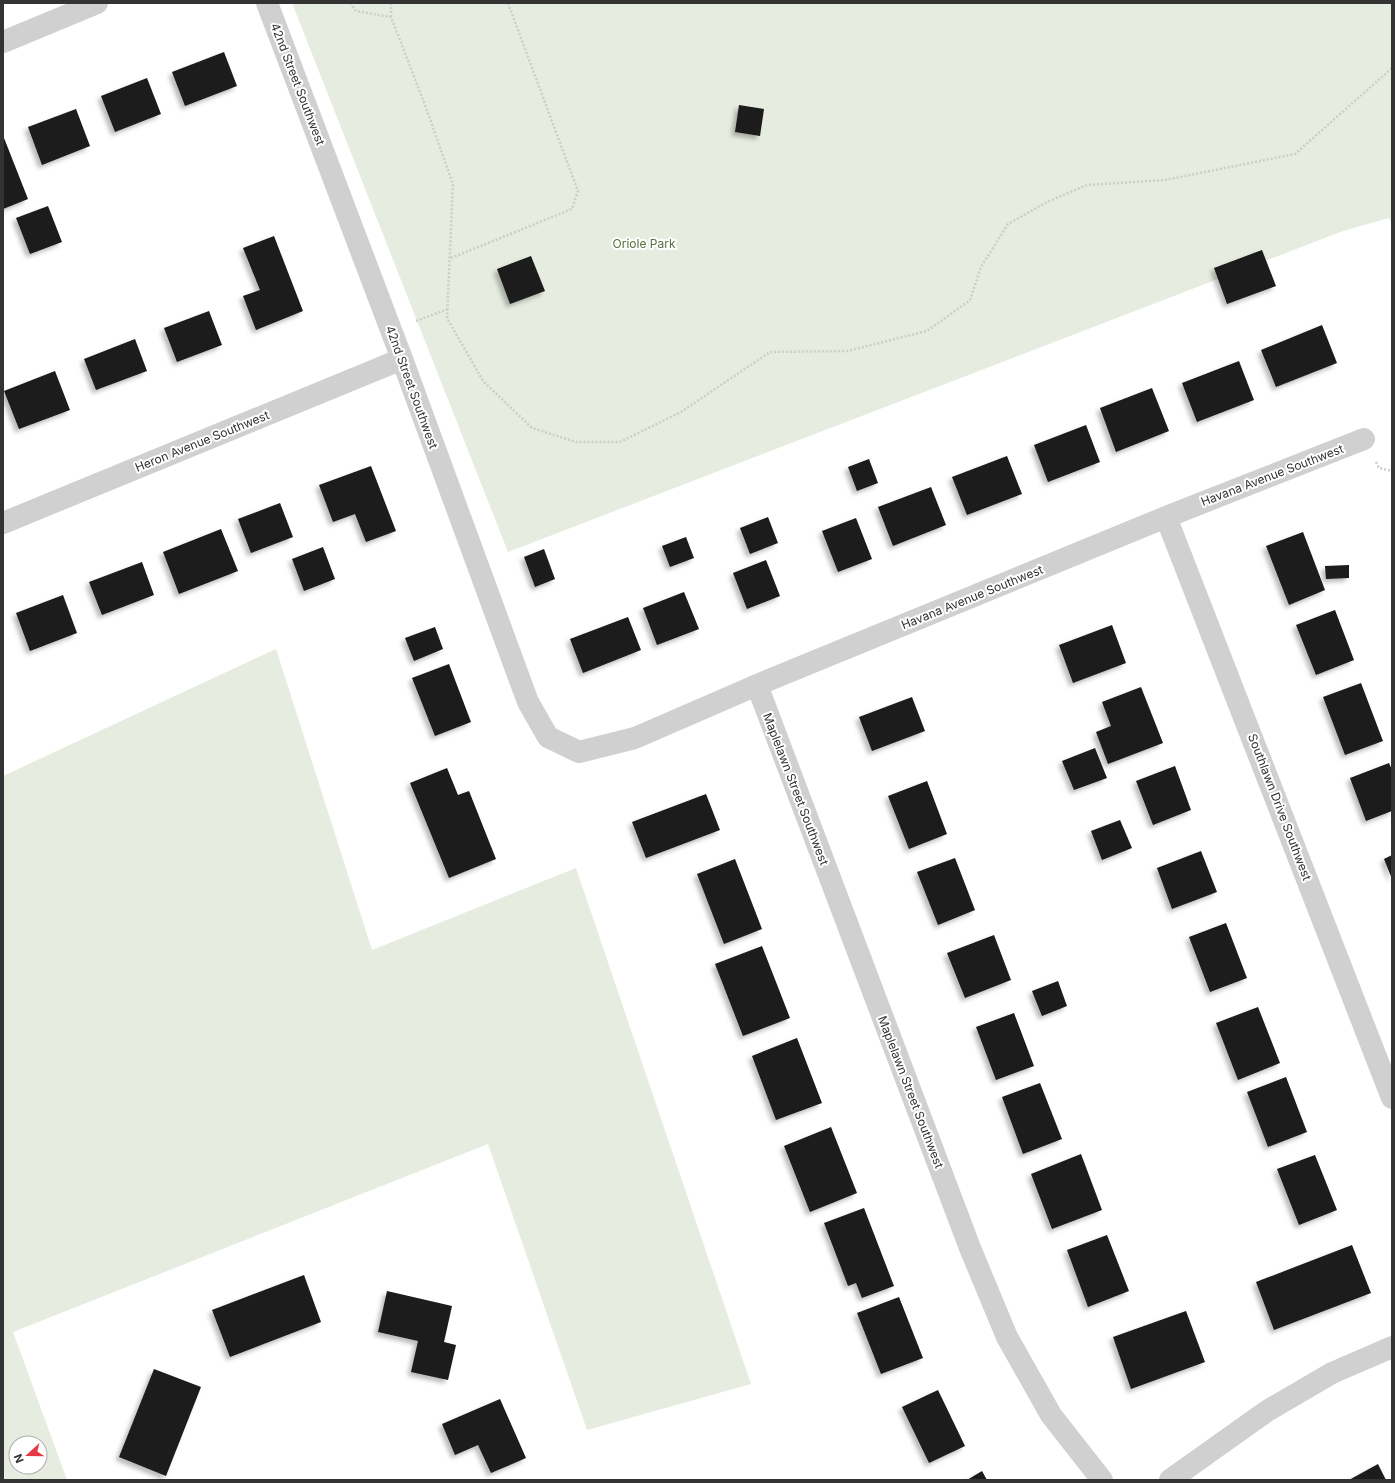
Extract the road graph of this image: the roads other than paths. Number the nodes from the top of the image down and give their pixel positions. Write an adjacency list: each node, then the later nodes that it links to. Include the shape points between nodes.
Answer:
1 (96, 3): 3 (street)
2 (267, 3): 4 (street, 42nd Street Southwest)
3 (3, 42)
4 (402, 359): 7 (street, Heron Avenue Southwest); 9 (street, 42nd Street Southwest, via 528,702 548,737)
5 (1364, 439): 6 (street, Havana Avenue Southwest)
6 (1166, 517): 8 (street, Havana Avenue Southwest); 10 (street, Southlawn Drive Southwest)
7 (3, 523)
8 (757, 685): 9 (street, Havana Avenue Southwest, via 635,738); 12 (street, Maplelawn Street Southwest, via 970,1248 1007,1337 1052,1415)
9 (579, 752)
10 (1392, 1098)
11 (1392, 1347): 13 (street, via 1332,1373 1267,1411)
12 (1102, 1480)
13 (1170, 1480)

